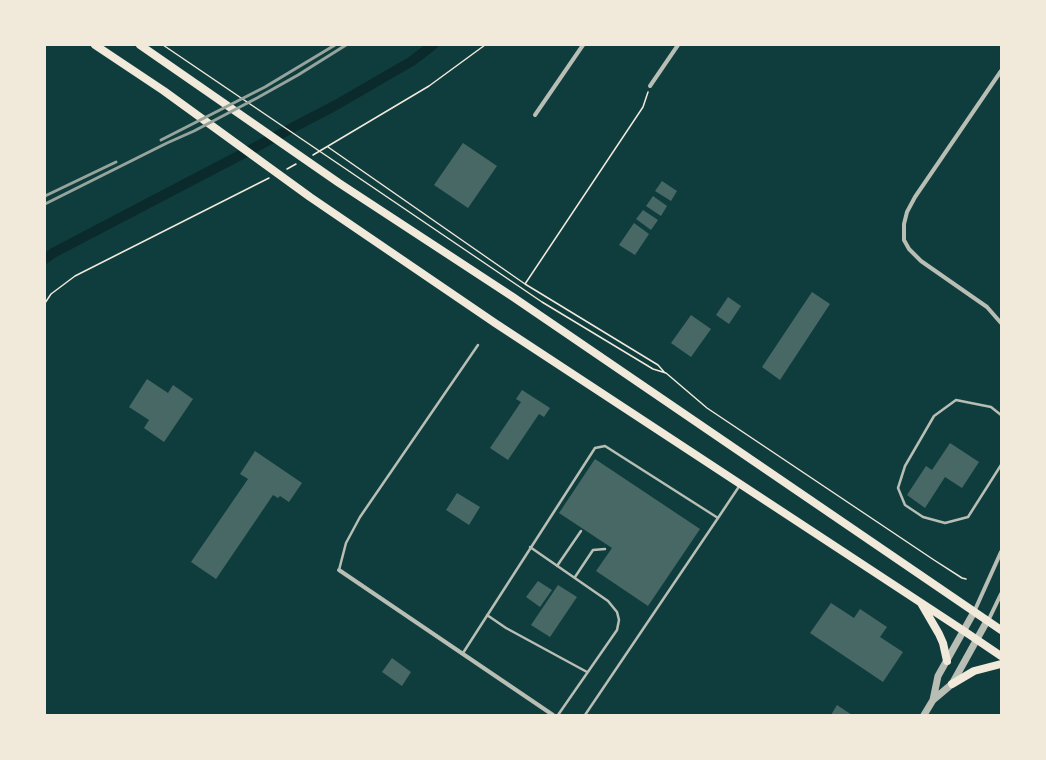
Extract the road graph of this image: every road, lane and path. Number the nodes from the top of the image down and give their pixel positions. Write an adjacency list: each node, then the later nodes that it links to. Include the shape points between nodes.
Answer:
1 (95, 45): 22 (main road, via 164,91 310,197 495,323)
2 (140, 45): 34 (main road, via 339,183 513,297)
3 (163, 45): 19 (path, via 542,302 653,369)
4 (485, 45): 10 (path, via 429,86)
5 (583, 45): 9 (street)
6 (678, 45): 8 (street)
7 (1001, 71): 17 (street, via 915,197 904,224 904,240 909,249 921,261 987,307)
8 (650, 86): 15 (path, via 643,107)
9 (535, 115)
10 (328, 146): 11 (path); 15 (path)
11 (308, 157)
12 (302, 161): 13 (path)
13 (282, 171)
14 (275, 175): 16 (path, via 75,276 51,294)
15 (525, 284): 19 (path, via 658,365)
16 (45, 302)
17 (1001, 323)
18 (478, 345): 29 (lane, via 360,516 346,543)
19 (666, 373): 31 (path, via 707,408)
20 (1001, 415): 21 (lane, via 991,407 956,400 934,416 905,466 898,488 905,505 923,517 945,523 968,517)
21 (1001, 465)
22 (741, 484): 23 (lane); 33 (main road)
23 (718, 518): 25 (lane, via 605,446 595,448); 49 (lane)
24 (581, 531): 28 (lane)
25 (530, 547): 28 (lane); 35 (lane)
26 (605, 549): 30 (lane, via 593,550)
27 (1001, 552): 34 (street)
28 (558, 566): 30 (lane)
29 (339, 570): 40 (street)
30 (575, 577): 44 (lane, via 608,602 617,612 619,620 617,630)
31 (966, 579)
32 (1001, 594): 36 (street)
33 (919, 601): 38 (main road); 42 (main road, via 939,634)
34 (974, 612): 36 (main road); 38 (street)
35 (487, 615): 40 (lane); 44 (lane)
36 (987, 621): 37 (main road); 39 (street)
37 (1001, 630)
38 (964, 631): 39 (main road); 42 (street)
39 (978, 640): 41 (main road); 45 (street)
40 (463, 653): 47 (street)
41 (1001, 656)
42 (947, 661): 46 (street, via 938,676)
43 (1001, 664): 45 (main road, via 974,671)
44 (587, 672): 48 (lane)
45 (952, 684): 46 (street)
46 (933, 700): 50 (street)
47 (553, 715)
48 (558, 715)
49 (585, 715)
50 (924, 715)

